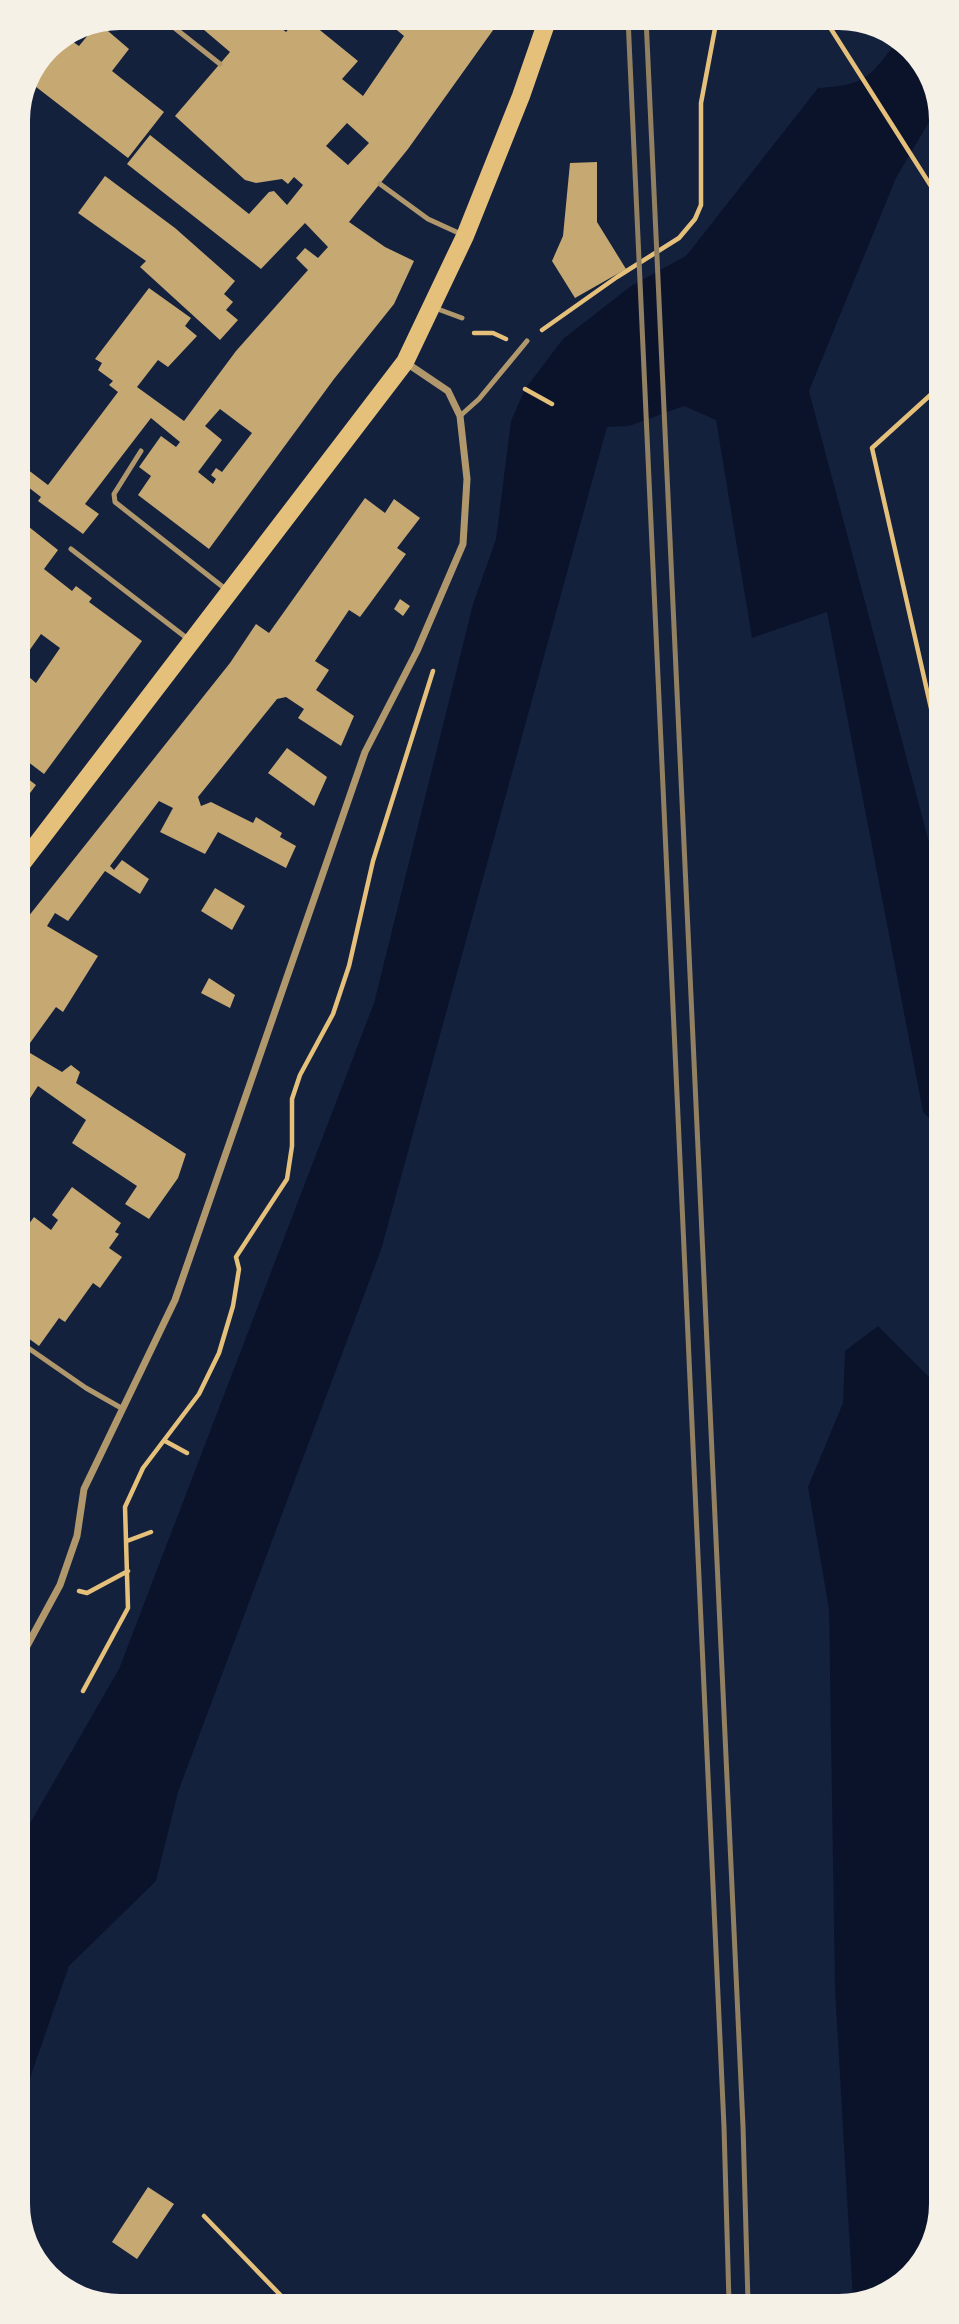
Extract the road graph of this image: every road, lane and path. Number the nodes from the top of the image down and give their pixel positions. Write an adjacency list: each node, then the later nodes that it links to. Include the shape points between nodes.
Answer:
1 (177, 30): 5 (lane)
2 (544, 30): 8 (main road)
3 (715, 30): 11 (path, via 701,103 701,205 695,219 679,238)
4 (831, 30): 6 (path)
5 (220, 64)
6 (929, 183)
7 (380, 184): 8 (lane, via 428,219)
8 (464, 236): 9 (main road)
9 (429, 314): 10 (lane); 11 (path, via 463,334 494,333 518,343); 12 (main road)
10 (462, 318)
11 (527, 341): 16 (lane)
12 (405, 362): 16 (street, via 448,391); 19 (main road)
13 (525, 389): 15 (path)
14 (929, 396): 22 (path, via 873,448)
15 (552, 404)
16 (460, 416): 21 (street, via 467,479 463,544)
17 (141, 450): 19 (lane, via 114,494 115,502)
18 (71, 549): 20 (lane)
19 (228, 591): 20 (main road)
20 (190, 640): 23 (main road)
21 (417, 652): 25 (street, via 365,752 175,1300); 26 (path, via 436,661 373,861 349,966 292,1099 287,1178 236,1257 239,1269 233,1306 219,1353 199,1394)
22 (929, 699)
23 (30, 851)
24 (30, 1349): 25 (lane)
25 (122, 1409): 31 (street, via 84,1489 77,1536)
26 (165, 1441): 27 (path); 29 (path, via 143,1468 125,1507)
27 (187, 1453)
28 (151, 1532): 29 (path)
29 (127, 1541): 30 (path)
30 (128, 1571): 31 (path, via 87,1593); 33 (path, via 128,1608)
31 (60, 1585): 32 (street)
32 (30, 1640)
33 (83, 1691)
34 (204, 2216): 35 (path)
35 (279, 2294)

